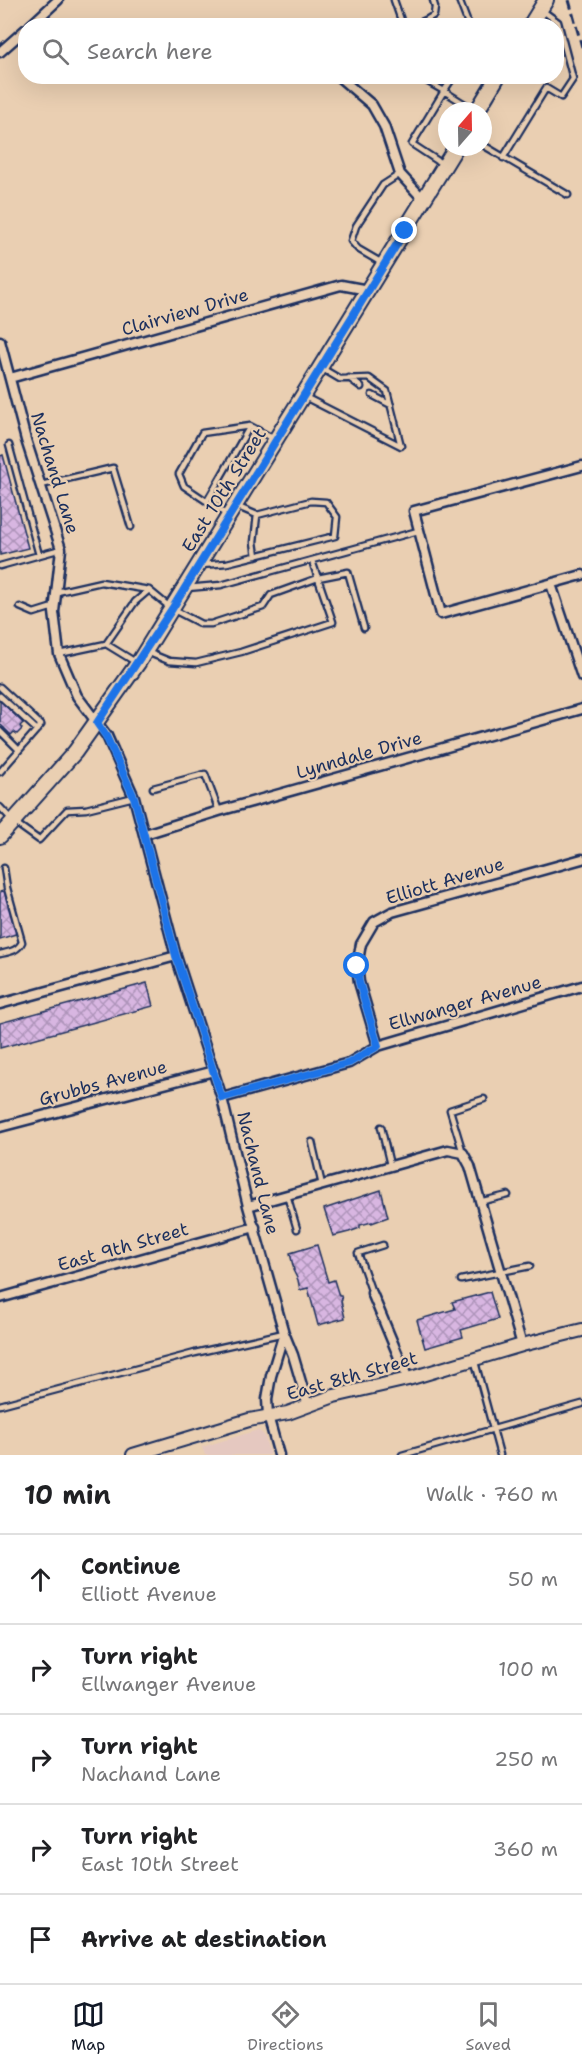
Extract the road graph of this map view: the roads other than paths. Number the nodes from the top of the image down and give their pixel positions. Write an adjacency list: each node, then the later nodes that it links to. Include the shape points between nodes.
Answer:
1 (58, 0): 6 (street)
2 (394, 0): 7 (lane)
3 (433, 0): 8 (lane, via 434,15)
4 (459, 0): 9 (lane)
5 (543, 4): 10 (main road); 11 (lane)
6 (39, 18)
7 (400, 18)
8 (430, 18)
9 (466, 18)
10 (535, 18)
11 (555, 18)
12 (18, 36): 14 (street)
13 (564, 45): 24 (lane, via 573,79 561,97 546,88)
14 (0, 52)
15 (347, 84): 26 (street, via 372,105 384,126)
16 (432, 84): 19 (lane)
17 (449, 84): 19 (lane)
18 (493, 84): 21 (main road)
19 (444, 91): 20 (lane); 25 (lane, via 412,144)
20 (462, 102)
21 (482, 102)
22 (492, 151): 24 (lane)
23 (450, 156): 25 (main road, East 10th Street)
24 (503, 158): 27 (lane)
25 (445, 165): 28 (main road, East 10th Street)
26 (400, 174): 28 (street); 29 (lane, via 383,185 351,240 358,249)
27 (568, 195)
28 (424, 200): 29 (main road, East 10th Street)
29 (384, 264): 30 (main road, East 10th Street)
30 (368, 290): 32 (main road, East 10th Street); 33 (street, Clairview Drive, via 341,285)
31 (0, 341): 33 (street, Nachand Lane)
32 (321, 368): 34 (lane, via 340,379); 37 (main road, East 10th Street)
33 (10, 378): 43 (street, Nachand Lane)
34 (349, 378): 35 (lane); 38 (lane, via 369,378 387,391)
35 (361, 387)
36 (372, 395): 38 (lane)
37 (303, 396): 38 (lane, via 401,446); 40 (main road, East 10th Street)
38 (392, 406)
39 (250, 426): 40 (lane); 44 (lane); 44 (lane, via 202,434 179,474 184,486)
40 (276, 440): 45 (main road, East 10th Street)
41 (9, 445): 50 (lane)
42 (582, 466): 48 (street, via 414,511)
43 (41, 485): 47 (lane, via 113,468); 49 (street, Nachand Lane)
44 (207, 501): 45 (lane)
45 (232, 511): 46 (lane); 54 (main road, East 10th Street)
46 (257, 514): 51 (lane); 51 (lane, via 311,501 326,502 336,517 335,536)
47 (131, 527)
48 (418, 531): 52 (lane); 57 (street, via 441,614)
49 (61, 549): 50 (lane); 60 (street, Nachand Lane)
50 (39, 555): 53 (lane)
51 (256, 556): 54 (lane)
52 (312, 561): 56 (lane); 58 (lane, via 221,585)
53 (0, 566)
54 (199, 566): 58 (main road, East 10th Street)
55 (582, 575): 57 (street)
56 (318, 578): 62 (lane, via 271,595 263,607 211,624 201,624); 64 (lane, via 348,572); 67 (lane, via 333,622 196,663)
57 (551, 584): 68 (street)
58 (185, 588): 62 (main road, East 10th Street)
59 (148, 590): 60 (lane, via 101,582); 62 (lane); 65 (lane)
60 (57, 592): 63 (street, Nachand Lane)
61 (20, 607): 63 (lane, via 34,613 50,608)
62 (172, 609): 67 (main road, East 10th Street)
63 (54, 612): 66 (street, Nachand Lane)
64 (364, 628)
65 (106, 644): 66 (lane); 67 (lane)
66 (59, 654): 72 (street, Nachand Lane, via 77,696)
67 (141, 657): 72 (main road, East 10th Street)
68 (582, 677)
69 (0, 687): 73 (lane, via 41,725)
70 (0, 696): 73 (lane)
71 (582, 709): 80 (street, Lynndale Drive)
72 (97, 723): 78 (street, Nachand Lane); 81 (main road, East 10th Street)
73 (37, 730): 75 (lane)
74 (0, 731): 75 (lane)
75 (19, 750): 76 (lane)
76 (0, 772)
77 (153, 788): 80 (lane, via 205,774)
78 (134, 797): 81 (lane, via 67,810 39,840); 82 (street, Nachand Lane)
79 (0, 807): 81 (lane)
80 (219, 811): 82 (street, Lynndale Drive)
81 (14, 822): 83 (main road, East 10th Street)
82 (145, 834): 87 (street, Nachand Lane)
83 (0, 837)
84 (582, 859): 90 (street, Elliott Avenue, via 392,912 374,922 361,944 357,966)
85 (4, 868): 86 (lane, via 22,942 20,948)
86 (0, 954)
87 (176, 956): 89 (street); 91 (street, Nachand Lane)
88 (582, 986): 90 (street, Ellwanger Avenue)
89 (0, 1004)
90 (378, 1046): 92 (street, Ellwanger Avenue, via 349,1063)
91 (214, 1071): 92 (street, Nachand Lane); 94 (street, Grubbs Avenue)
92 (222, 1098): 103 (street, Nachand Lane)
93 (484, 1099): 97 (lane, via 450,1110)
94 (0, 1127)
95 (381, 1127): 98 (lane)
96 (312, 1142): 99 (lane)
97 (463, 1153): 98 (street, via 448,1150); 102 (street)
98 (390, 1166): 99 (street)
99 (322, 1185): 100 (street)
100 (287, 1195): 103 (street); 105 (lane)
101 (508, 1195): 102 (lane)
102 (479, 1202): 108 (street)
103 (248, 1206): 104 (street, Nachand Lane)
104 (255, 1227): 111 (street, East 9th Street); 113 (street, Nachand Lane)
105 (297, 1229)
106 (383, 1245): 110 (lane, via 358,1253)
107 (530, 1266): 108 (lane)
108 (500, 1272): 109 (lane); 114 (street)
109 (461, 1280)
110 (372, 1293): 116 (street)
111 (0, 1298)
112 (582, 1330): 114 (main road, East 8th Street)
113 (284, 1333): 118 (lane); 119 (street, Nachand Lane); 120 (street, via 269,1383)
114 (522, 1345): 115 (main road, East 8th Street)
115 (474, 1359): 116 (main road, East 8th Street); 121 (lane)
116 (408, 1379): 119 (main road, East 8th Street)
117 (582, 1404): 121 (lane)
118 (0, 1405)
119 (308, 1406): 120 (main road, East 8th Street)
120 (268, 1416): 122 (main road, East 8th Street); 123 (street)
121 (494, 1429): 124 (lane); 125 (lane)
122 (134, 1455)
123 (279, 1455)
124 (402, 1455)
125 (500, 1455)

